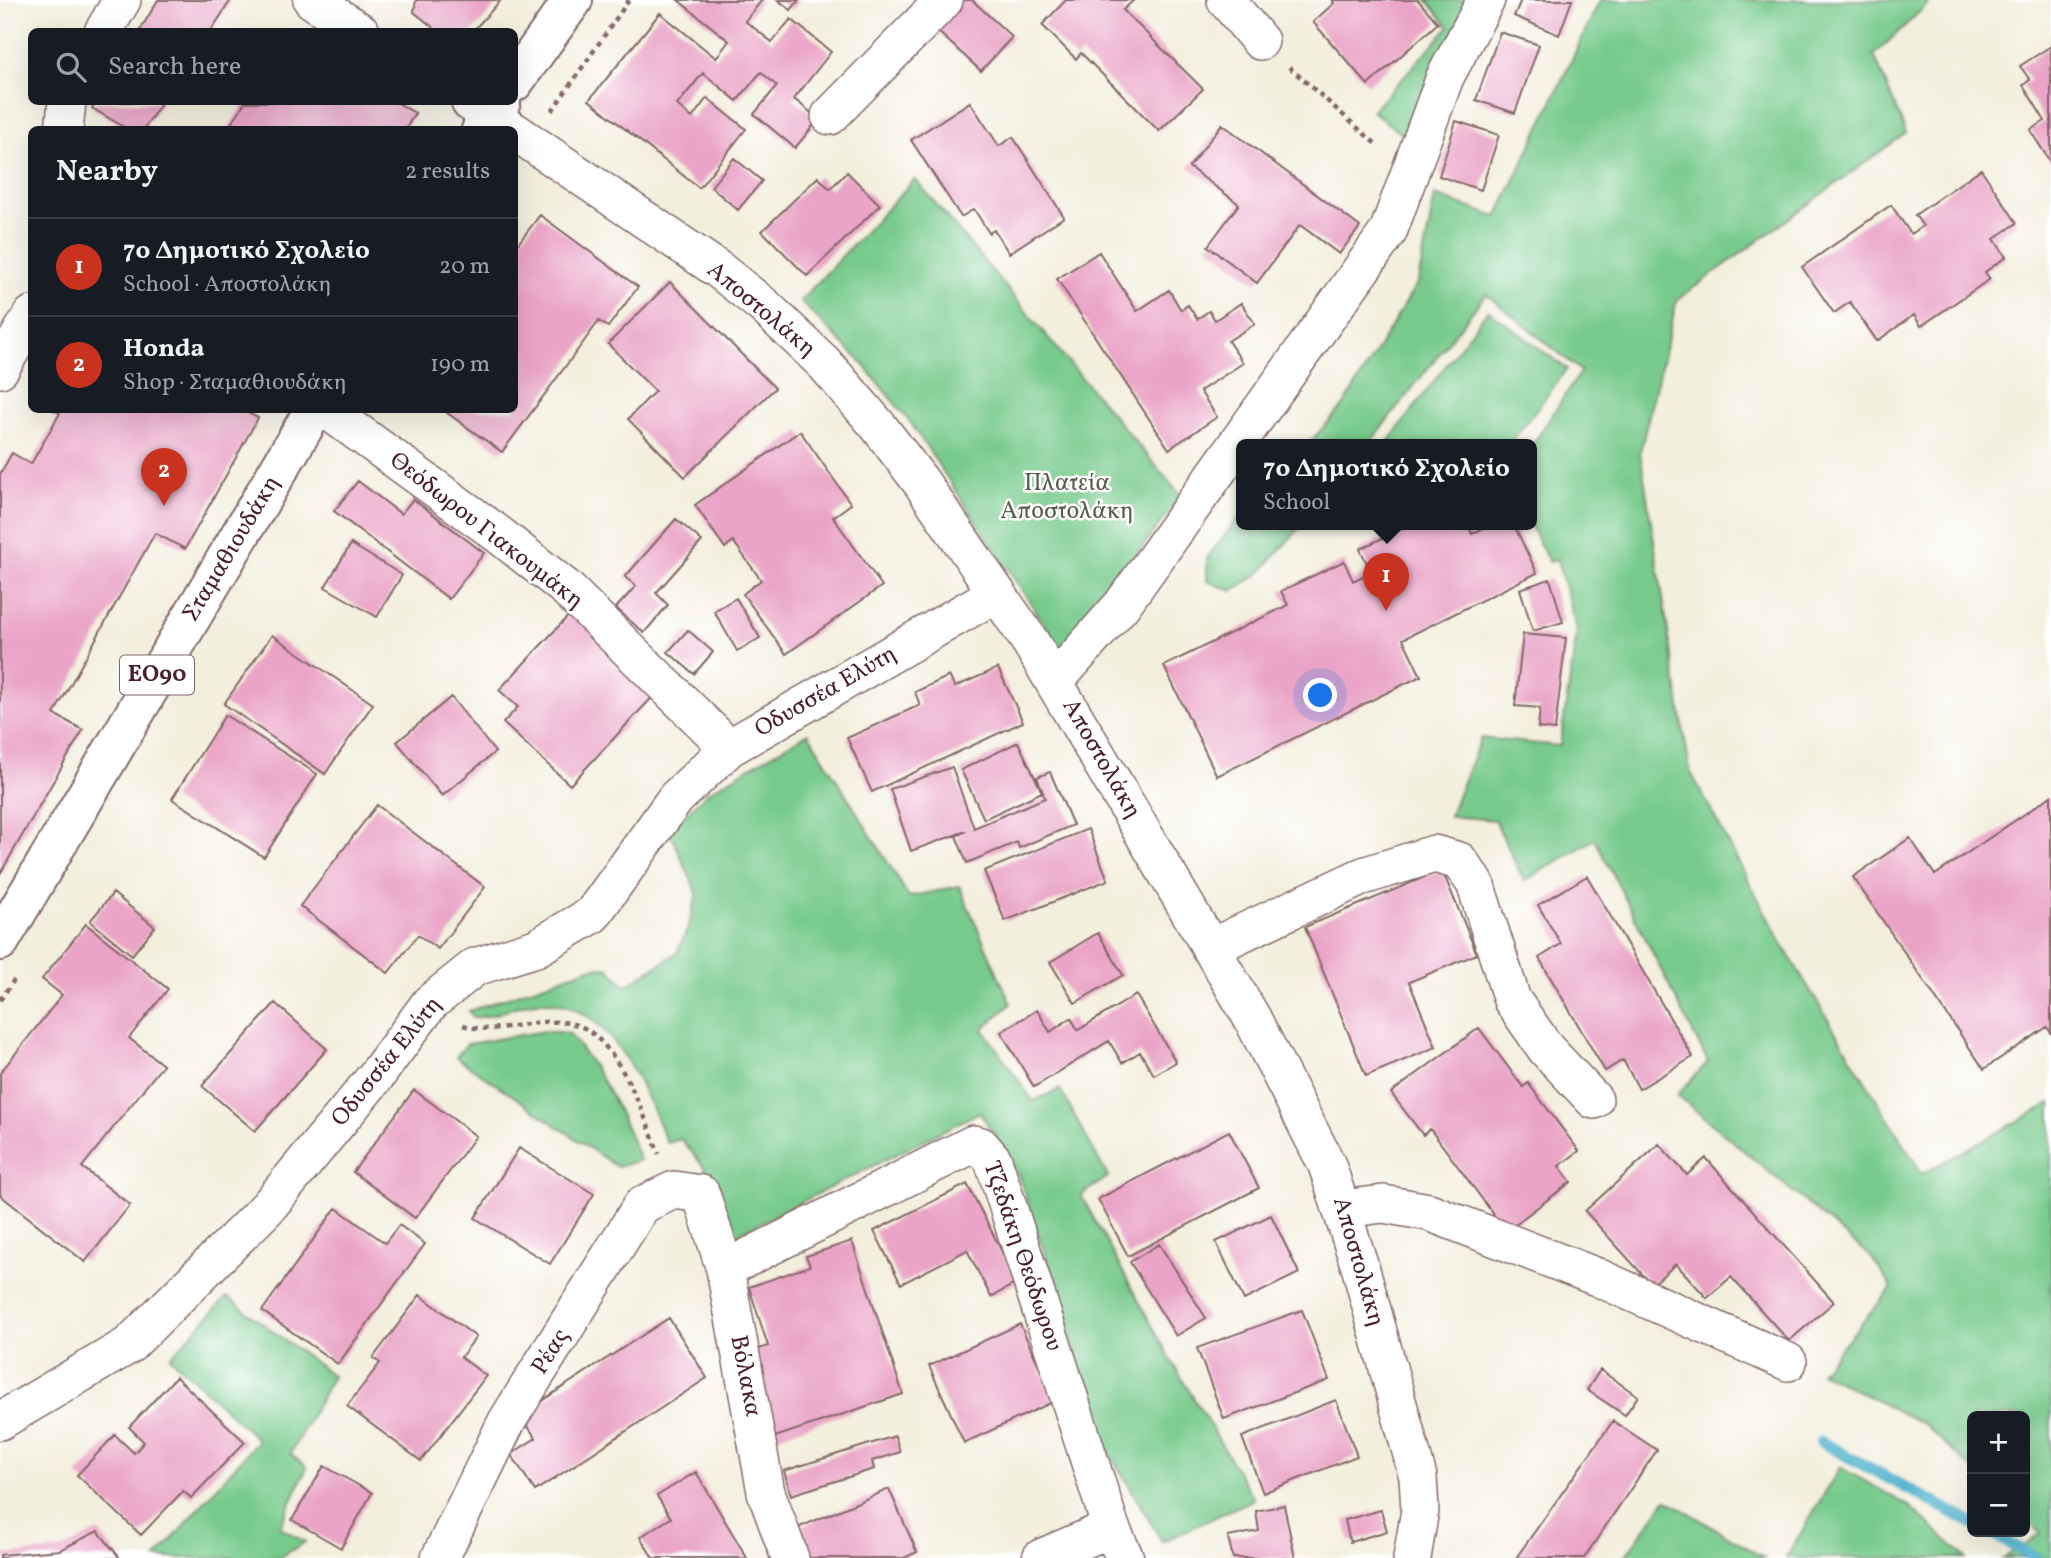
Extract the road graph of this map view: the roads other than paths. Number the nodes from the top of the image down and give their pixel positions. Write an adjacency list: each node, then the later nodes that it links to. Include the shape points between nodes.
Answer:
1 (121, 0): 8 (street)
2 (313, 0): 7 (street)
3 (573, 0): 10 (main road)
4 (944, 0): 12 (street)
5 (1226, 0): 9 (street)
6 (1486, 0): 19 (street, via 1445,77 1388,232)
7 (359, 18)
8 (105, 28)
9 (1260, 41)
10 (518, 76)
11 (67, 105): 13 (street)
12 (831, 116)
13 (64, 126)
14 (518, 133): 21 (street, Αποστολάκη, via 719,271 824,363 879,427)
15 (28, 322): 16 (street)
16 (0, 369)
17 (312, 413): 24 (main road, Σταμαθιουδάκη / ΕΟ90)
18 (331, 413): 23 (street, Θεόδωρου Γιακουμάκη, via 566,588)
19 (1240, 439)
20 (1236, 445): 22 (street, via 1122,605)
21 (997, 593): 22 (street, Αποστολάκη); 23 (street, Οδυσσέα Ελύτη)
22 (1055, 681): 25 (street, Αποστολάκη)
23 (729, 748): 31 (street, Οδυσσέα Ελύτη, via 676,798 592,915 536,948 475,967 430,1003 267,1209 129,1345)
24 (0, 941)
25 (1210, 948): 26 (street, via 1363,876 1434,854 1459,861 1475,883 1512,1000 1546,1049); 28 (street, Αποστολάκη, via 1287,1080)
26 (1594, 1100)
27 (687, 1192): 29 (street, Βόλακα); 33 (street, Ρέας, via 642,1205 507,1422)
28 (1343, 1209): 30 (street, via 1382,1204 1429,1212 1597,1277); 36 (street, Αποστολάκη, via 1418,1477 1420,1510)
29 (724, 1269): 32 (street, Τζεδάκη Θεόδωρου, via 973,1144 981,1146 993,1160); 34 (street, Βόλακα, via 766,1492)
30 (1788, 1362)
31 (0, 1421)
32 (1118, 1543): 35 (street)
33 (445, 1554)
34 (790, 1558)
35 (1041, 1558)
36 (1412, 1558)

